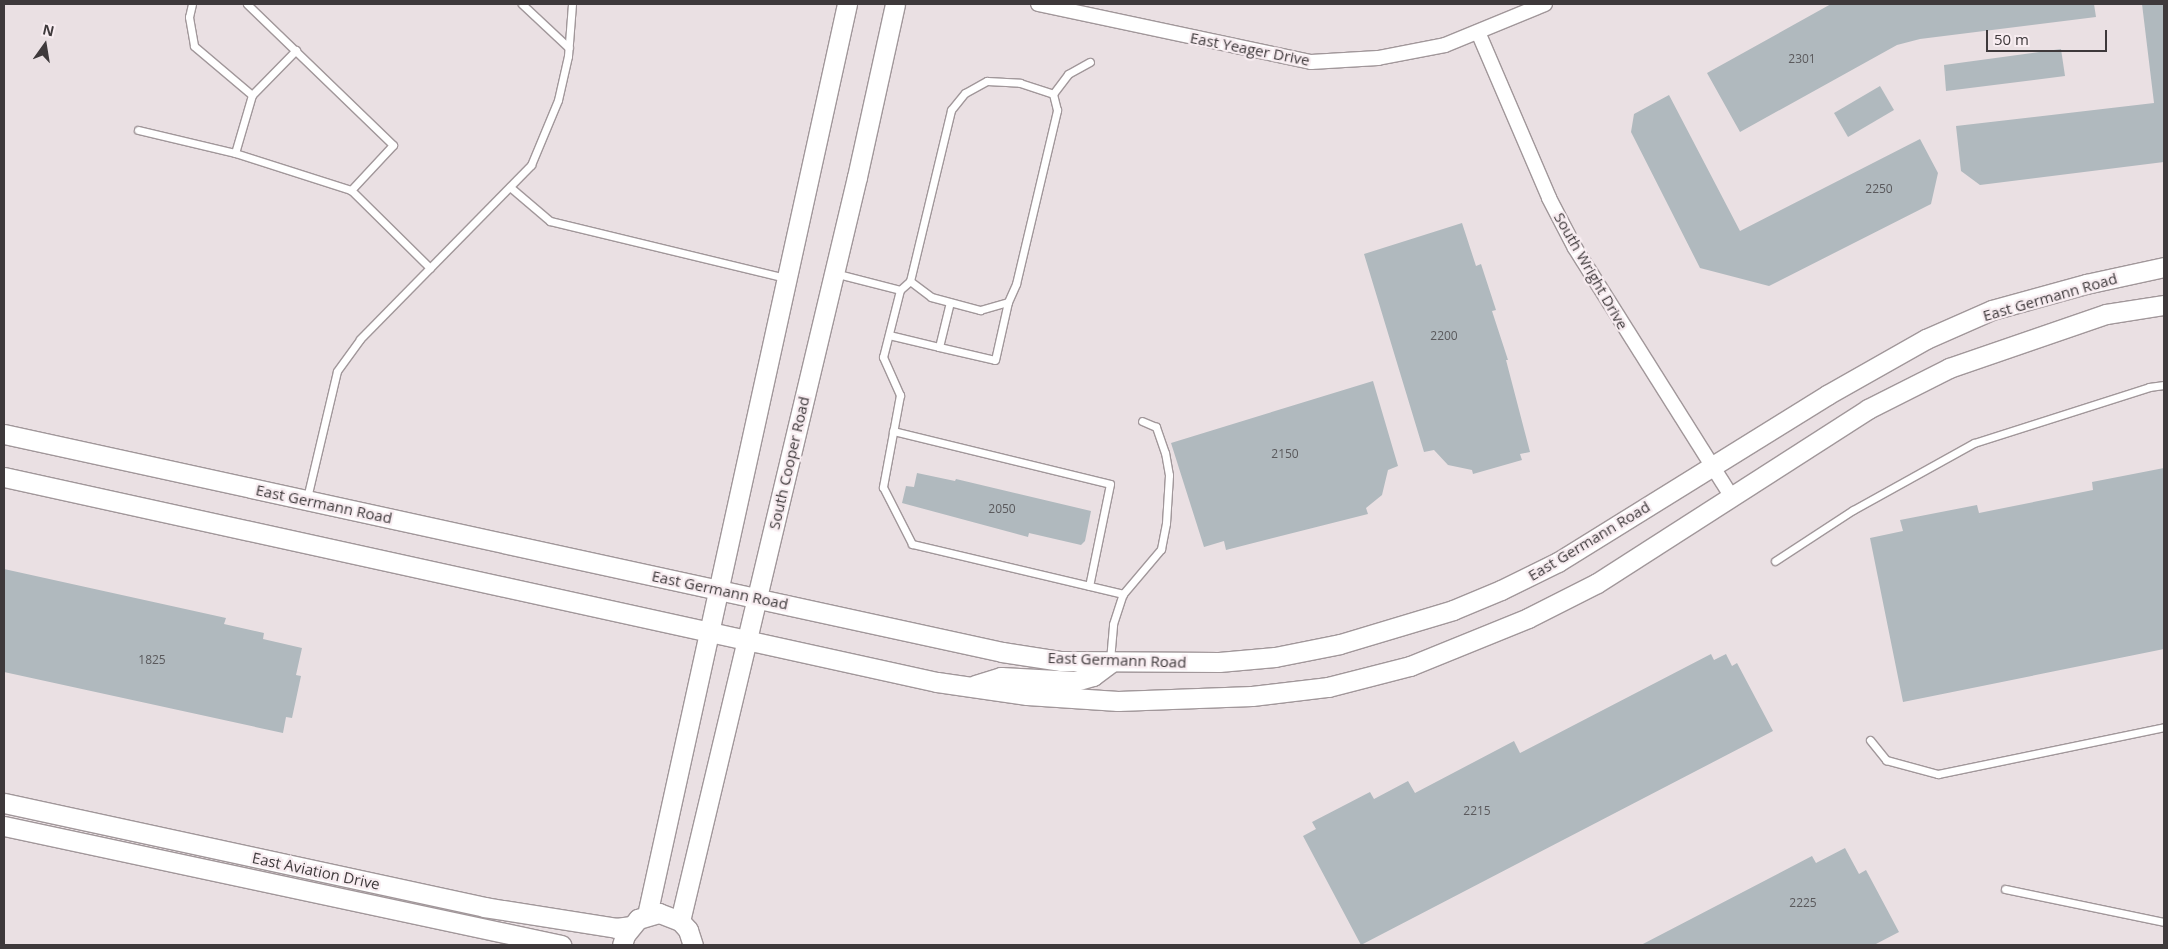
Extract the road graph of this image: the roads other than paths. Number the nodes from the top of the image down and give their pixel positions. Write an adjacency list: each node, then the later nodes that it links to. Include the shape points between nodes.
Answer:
1 (192, 4): 14 (lane, via 189,16 194,46)
2 (247, 4): 11 (lane)
3 (522, 4): 10 (lane)
4 (572, 4): 10 (lane)
5 (848, 4): 22 (main road)
6 (895, 4): 21 (main road, South Cooper Road)
7 (1038, 4): 9 (street, East Yeager Drive, via 1311,62 1408,53 1445,45)
8 (1545, 4): 9 (street, East Yeager Drive)
9 (1478, 32): 34 (street, South Wright Drive, via 1548,198 1575,248 1607,303)
10 (569, 48): 17 (lane, via 558,100 531,165)
11 (296, 50): 14 (lane); 18 (lane, via 393,145)
12 (1090, 62): 13 (lane, via 1068,74)
13 (1053, 94): 23 (lane, via 1020,83 987,81 965,93 951,110); 26 (lane, via 1057,110 1016,284)
14 (252, 95): 16 (lane)
15 (138, 130): 16 (lane)
16 (235, 153): 18 (lane)
17 (510, 187): 19 (lane); 22 (lane, via 550,221)
18 (351, 190): 19 (lane)
19 (430, 268): 37 (lane, via 360,339 337,371)
20 (2164, 268): 34 (main road, East Germann Road, via 2086,284 1992,310 1881,364)
21 (834, 273): 24 (lane); 42 (main road, South Cooper Road)
22 (786, 278): 40 (main road)
23 (910, 281): 24 (lane); 25 (lane, via 931,297)
24 (900, 290): 28 (lane)
25 (950, 302): 26 (lane, via 980,310); 29 (lane)
26 (1008, 302): 29 (lane, via 995,360)
27 (2164, 304): 36 (main road, via 2106,314 1949,368 1868,409)
28 (889, 335): 29 (lane); 32 (lane, via 883,357 900,395)
29 (939, 348)
30 (2164, 385): 38 (lane, via 1974,443 1853,510)
31 (1142, 421): 41 (lane, via 1156,427 1166,453 1169,475 1166,523 1161,548)
32 (893, 431): 39 (lane, via 883,487 912,544); 39 (lane, via 1110,484)
33 (4, 434): 37 (main road, East Germann Road)
34 (1714, 465): 36 (street, South Wright Drive); 45 (main road, East Germann Road, via 1558,562 1502,590 1397,628 1275,657 1219,662)
35 (4, 477): 43 (main road)
36 (1731, 496): 46 (main road, via 1597,584 1528,618 1410,666 1337,684 1252,696 1118,702)
37 (307, 500): 40 (main road, East Germann Road)
38 (1775, 560)
39 (1089, 586): 41 (lane)
40 (717, 590): 42 (main road, East Germann Road); 43 (main road)
41 (1123, 594): 45 (lane, via 1113,624)
42 (756, 598): 44 (main road, South Cooper Road); 45 (main road, East Germann Road, via 1002,652 1061,661)
43 (708, 633): 44 (main road); 54 (main road)
44 (745, 641): 46 (main road); 55 (main road, South Cooper Road)
45 (1110, 662): 46 (main road, via 1092,676 1075,681 1002,677)
46 (969, 687)
47 (2164, 727): 48 (lane, via 1938,774 1886,760)
48 (1870, 740)
49 (4, 803): 51 (main road, East Aviation Drive)
50 (4, 826): 52 (main road, East Aviation Drive)
51 (177, 841): 52 (street); 57 (main road, East Aviation Drive, via 528,915 616,928)
52 (172, 863): 58 (main road, East Aviation Drive)
53 (2005, 889): 56 (lane)
54 (647, 915): 55 (main road, via 670,915); 57 (main road)
55 (680, 921): 60 (main road, via 688,930)
56 (2164, 922)
57 (630, 926): 59 (main road)
58 (561, 945)
59 (622, 945)
60 (692, 945)

